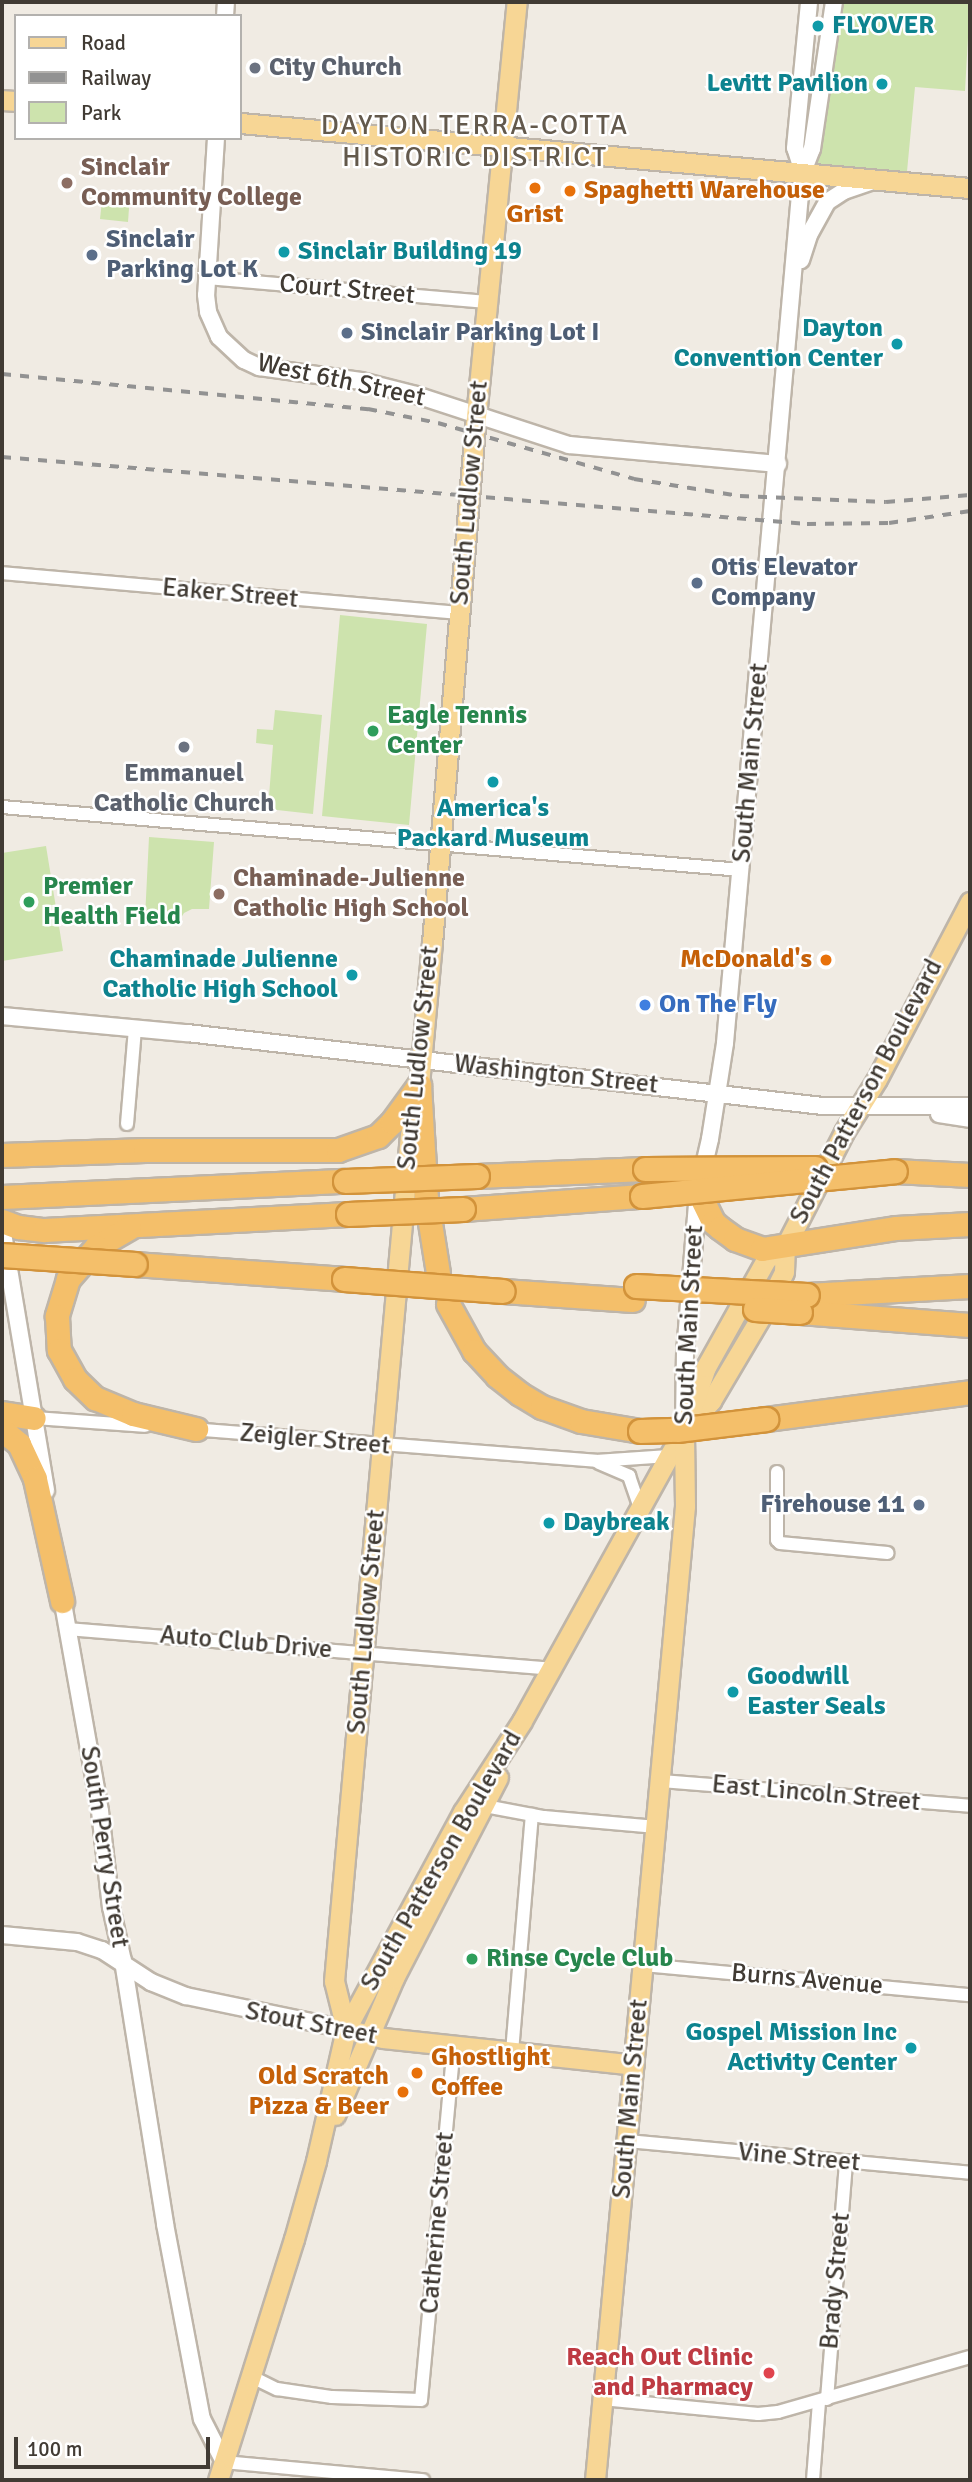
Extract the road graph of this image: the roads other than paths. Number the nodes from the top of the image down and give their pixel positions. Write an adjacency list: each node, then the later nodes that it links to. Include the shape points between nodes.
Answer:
1 (517, 2): 6 (main road, South Ludlow Street)
2 (809, 2): 7 (street, South Main Street, via 795,148)
3 (834, 2): 7 (street, South Main Street, via 812,149)
4 (242, 123): 6 (main road)
5 (216, 140): 10 (street, West 6th Street)
6 (502, 146): 7 (main road); 12 (main road, South Ludlow Street)
7 (803, 172): 8 (main road); 11 (street, South Main Street)
8 (875, 180): 9 (main road); 11 (street, via 827,202 810,233)
9 (970, 188)
10 (207, 278): 12 (street, Court Street); 13 (street, West 6th Street, via 212,324 230,350 244,360 259,367 361,381)
11 (794, 282): 14 (street, South Main Street)
12 (487, 302): 13 (main road, South Ludlow Street)
13 (477, 415): 14 (street, West 6th Street, via 592,450); 16 (main road, South Ludlow Street)
14 (778, 464): 19 (street, South Main Street)
15 (2, 573): 16 (street, Eaker Street)
16 (459, 613): 18 (main road, South Ludlow Street)
17 (2, 807): 18 (street)
18 (440, 846): 19 (street); 23 (main road, South Ludlow Street)
19 (742, 870): 25 (street, South Main Street)
20 (970, 902): 26 (main road, South Patterson Boulevard)
21 (2, 1016): 22 (street, Washington Street)
22 (135, 1029): 23 (street, Washington Street); 30 (street)
23 (421, 1060): 24 (main road, South Ludlow Street); 25 (street, Washington Street)
24 (419, 1085): 31 (highway, via 377,1136 338,1150); 42 (highway, via 426,1198); 53 (main road, South Ludlow Street, via 410,1135)
25 (718, 1093): 26 (street, Washington Street); 34 (street, South Main Street)
26 (860, 1106): 28 (street, Washington Street); 40 (main road, South Patterson Boulevard)
27 (970, 1106): 28 (street)
28 (916, 1108): 29 (street)
29 (970, 1119)
30 (127, 1124)
31 (2, 1155)
32 (895, 1171): 33 (highway); 35 (highway, bridge, via 645,1169); 39 (highway, bridge, via 642,1196)
33 (965, 1174)
34 (698, 1191): 40 (highway, via 713,1222 735,1239 762,1249); 52 (street, South Main Street, via 685,1353)
35 (2, 1197)
36 (2, 1221): 39 (highway, via 36,1230)
37 (970, 1224): 40 (highway, via 895,1228)
38 (2, 1227): 49 (street, South Perry Street)
39 (132, 1227): 50 (highway, via 96,1247 68,1279 57,1316 59,1350 75,1379 95,1398)
40 (786, 1247): 52 (main road, South Patterson Boulevard, via 784,1272 765,1308 711,1401)
41 (2, 1255): 45 (highway, bridge, via 508,1292 635,1293)
42 (438, 1273)
43 (961, 1286): 45 (highway)
44 (448, 1304): 47 (highway, bridge, via 470,1346 497,1377 564,1416 600,1426 677,1430)
45 (804, 1304): 46 (highway)
46 (961, 1324)
47 (970, 1392)
48 (2, 1413): 49 (highway)
49 (34, 1418): 50 (street, Zeigler Street); 59 (street, South Perry Street)
50 (196, 1429): 53 (street, Zeigler Street)
51 (2, 1430): 59 (highway, via 19,1444 35,1479)
52 (684, 1430): 54 (main road, South Patterson Boulevard); 64 (main road, South Main Street, via 686,1488)
53 (383, 1446): 55 (street, Zeigler Street); 61 (main road, South Ludlow Street)
54 (668, 1457): 55 (street, Zeigler Street); 57 (main road, South Patterson Boulevard)
55 (596, 1461): 57 (street, Zeigler Street, via 629,1476)
56 (777, 1472): 58 (street, via 780,1543)
57 (640, 1508): 62 (main road, South Patterson Boulevard)
58 (888, 1553)
59 (62, 1601): 60 (street, South Perry Street)
60 (67, 1629): 61 (street, Auto Club Drive); 70 (street, South Perry Street)
61 (365, 1652): 62 (street, Auto Club Drive); 73 (main road, South Ludlow Street, via 334,1981)
62 (551, 1669): 63 (main road, South Patterson Boulevard)
63 (522, 1721): 65 (main road, South Patterson Boulevard); 73 (main road, South Patterson Boulevard, via 463,1812)
64 (661, 1781): 66 (street, East Lincoln Street); 68 (main road, South Main Street)
65 (485, 1806): 67 (street); 74 (main road, South Patterson Boulevard)
66 (970, 1806)
67 (532, 1815): 68 (street); 76 (street)
68 (657, 1827): 71 (main road, South Main Street)
69 (2, 1935): 70 (street, Stout Street, via 77,1942)
70 (123, 1961): 73 (street, Stout Street, via 151,1982 186,1996); 86 (street, South Perry Street, via 202,2418)
71 (644, 1965): 72 (street, Burns Avenue); 77 (main road, South Main Street)
72 (970, 1995)
73 (346, 2029): 74 (main road, Stout Street); 79 (main road, South Patterson Boulevard)
74 (368, 2035): 75 (main road, Stout Street); 79 (main road, South Patterson Boulevard)
75 (454, 2047): 76 (main road, Stout Street); 83 (street, Catherine Street, via 421,2400 332,2398 277,2389)
76 (512, 2052): 77 (main road, Stout Street)
77 (634, 2065): 78 (main road, South Main Street)
78 (628, 2141): 80 (street, Vine Street); 84 (main road, South Main Street)
79 (316, 2161): 83 (main road, South Patterson Boulevard)
80 (846, 2162): 81 (street, Vine Street); 85 (street, Brady Street)
81 (970, 2173)
82 (970, 2357): 85 (street)
83 (251, 2377): 86 (main road, South Patterson Boulevard)
84 (602, 2399): 85 (street, via 758,2414); 88 (main road, South Main Street)
85 (823, 2400): 89 (street, Brady Street)
86 (221, 2471): 87 (street)
87 (423, 2480)
88 (595, 2480)
89 (813, 2480)

